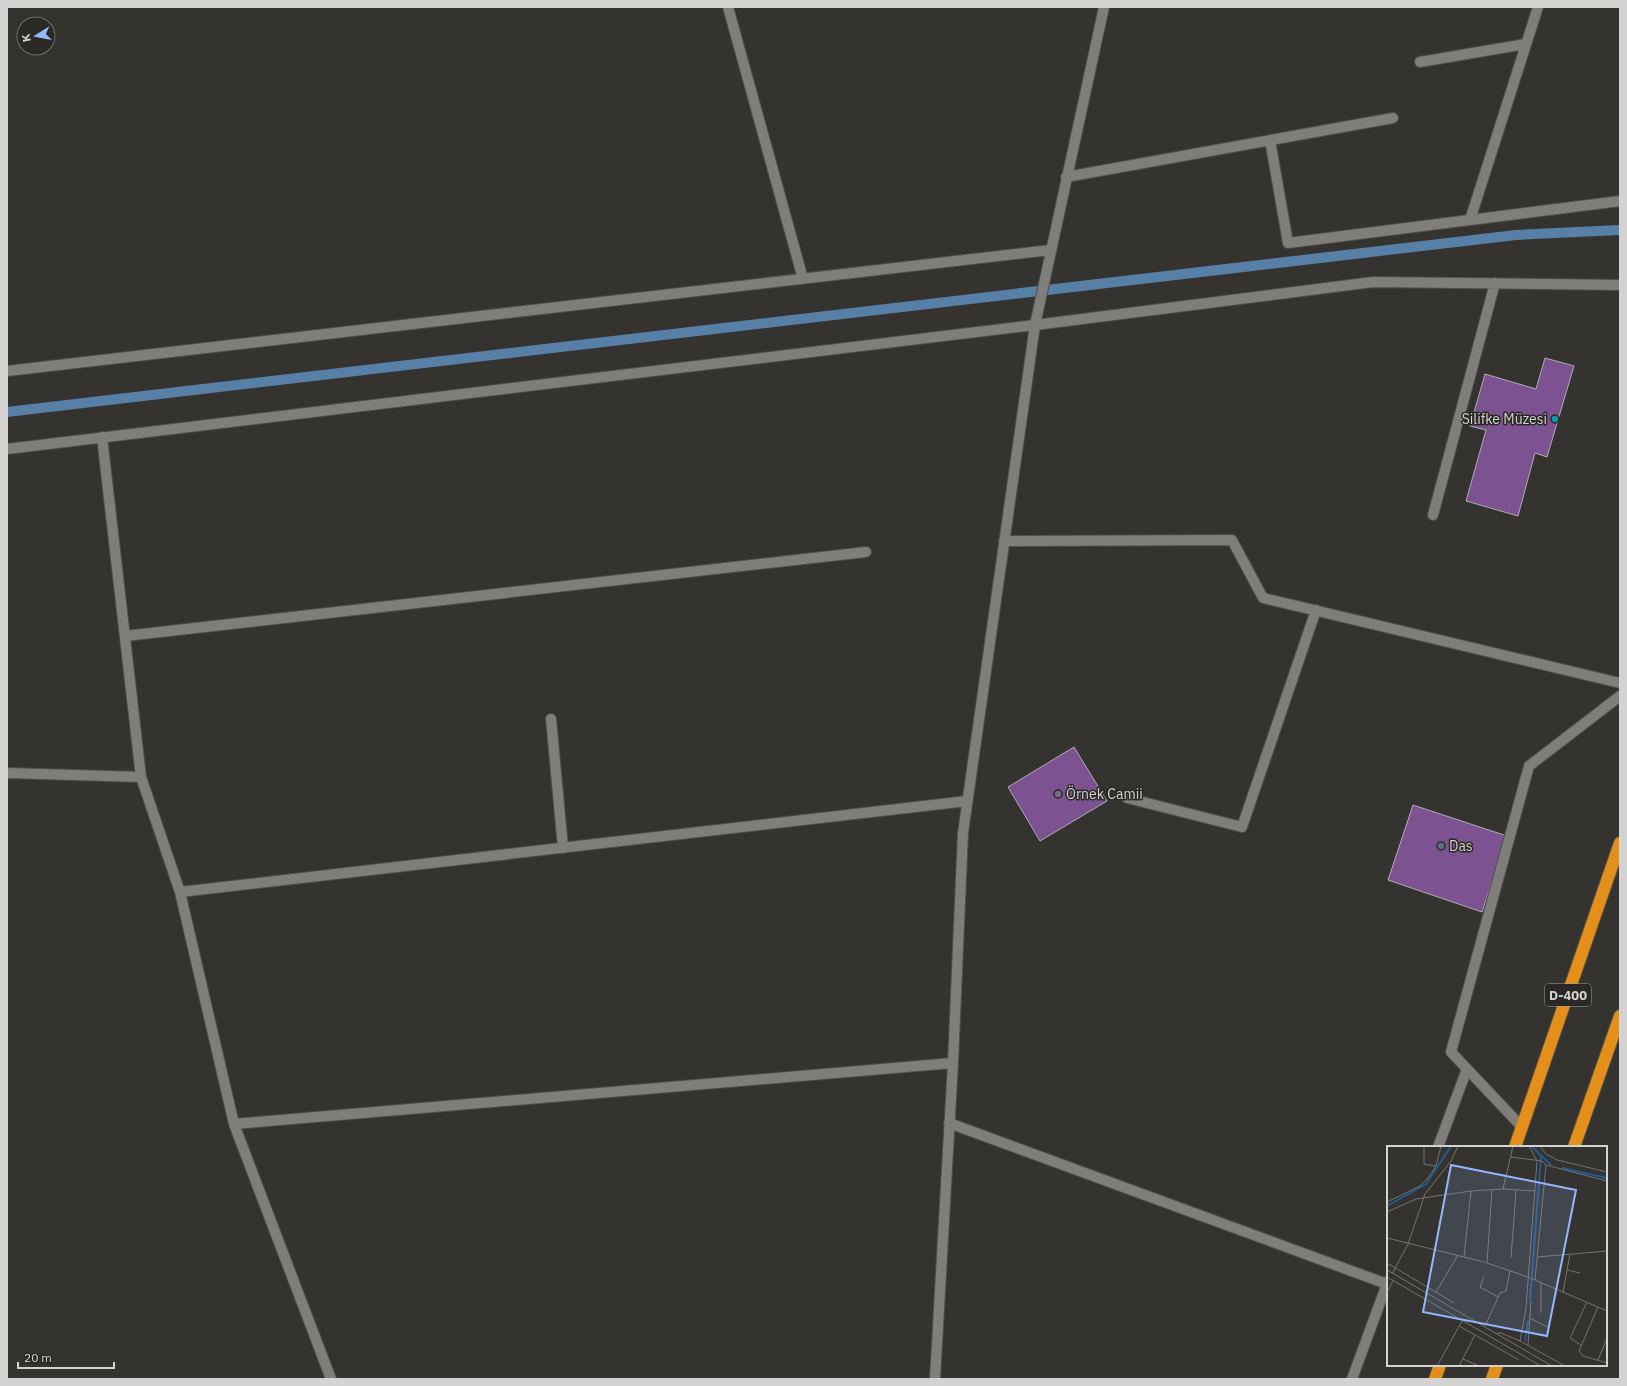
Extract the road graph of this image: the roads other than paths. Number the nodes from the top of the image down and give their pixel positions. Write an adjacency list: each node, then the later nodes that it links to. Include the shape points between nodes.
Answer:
1 (728, 7): 12 (street)
2 (1104, 7): 8 (street)
3 (1538, 7): 4 (street)
4 (1526, 44): 5 (street); 10 (street)
5 (1420, 62)
6 (1392, 118): 7 (street)
7 (1270, 140): 8 (street); 10 (street, via 1288,243)
8 (1066, 177): 11 (street)
9 (1620, 202): 10 (street)
10 (1470, 220)
11 (1050, 250): 12 (street); 15 (street)
12 (803, 279): 16 (street)
13 (1495, 283): 14 (street); 15 (street, via 1373,282); 19 (street)
14 (1620, 285)
15 (1035, 325): 17 (street); 20 (street)
16 (7, 371)
17 (102, 437): 18 (street); 23 (street)
18 (7, 449)
19 (1433, 514)
20 (1004, 541): 22 (street, via 1232,540 1264,598); 30 (street)
21 (866, 552): 23 (street)
22 (1316, 610): 24 (street); 29 (street, via 1242,827)
23 (125, 636): 28 (street)
24 (1620, 683)
25 (1620, 696): 36 (street, via 1529,766 1451,1052)
26 (551, 720): 32 (street)
27 (7, 773): 28 (street)
28 (141, 777): 33 (street)
29 (1127, 798)
30 (967, 801): 32 (street); 35 (street, via 963,833)
31 (1620, 843): 39 (highway, D-400)
32 (563, 848): 33 (street)
33 (180, 892): 38 (street)
34 (1620, 1016): 42 (highway)
35 (953, 1064): 37 (street); 38 (street)
36 (1467, 1069): 39 (street); 40 (street)
37 (949, 1123): 43 (street); 48 (street)
38 (234, 1124): 47 (street)
39 (1522, 1127): 41 (highway, D-400)
40 (1438, 1146)
41 (1516, 1146)
42 (1574, 1146)
43 (1387, 1283)
44 (1387, 1286): 49 (street)
45 (1440, 1366): 50 (highway)
46 (1497, 1366): 51 (highway)
47 (331, 1379)
48 (935, 1379)
49 (1352, 1379)
50 (1435, 1379)
51 (1492, 1379)

